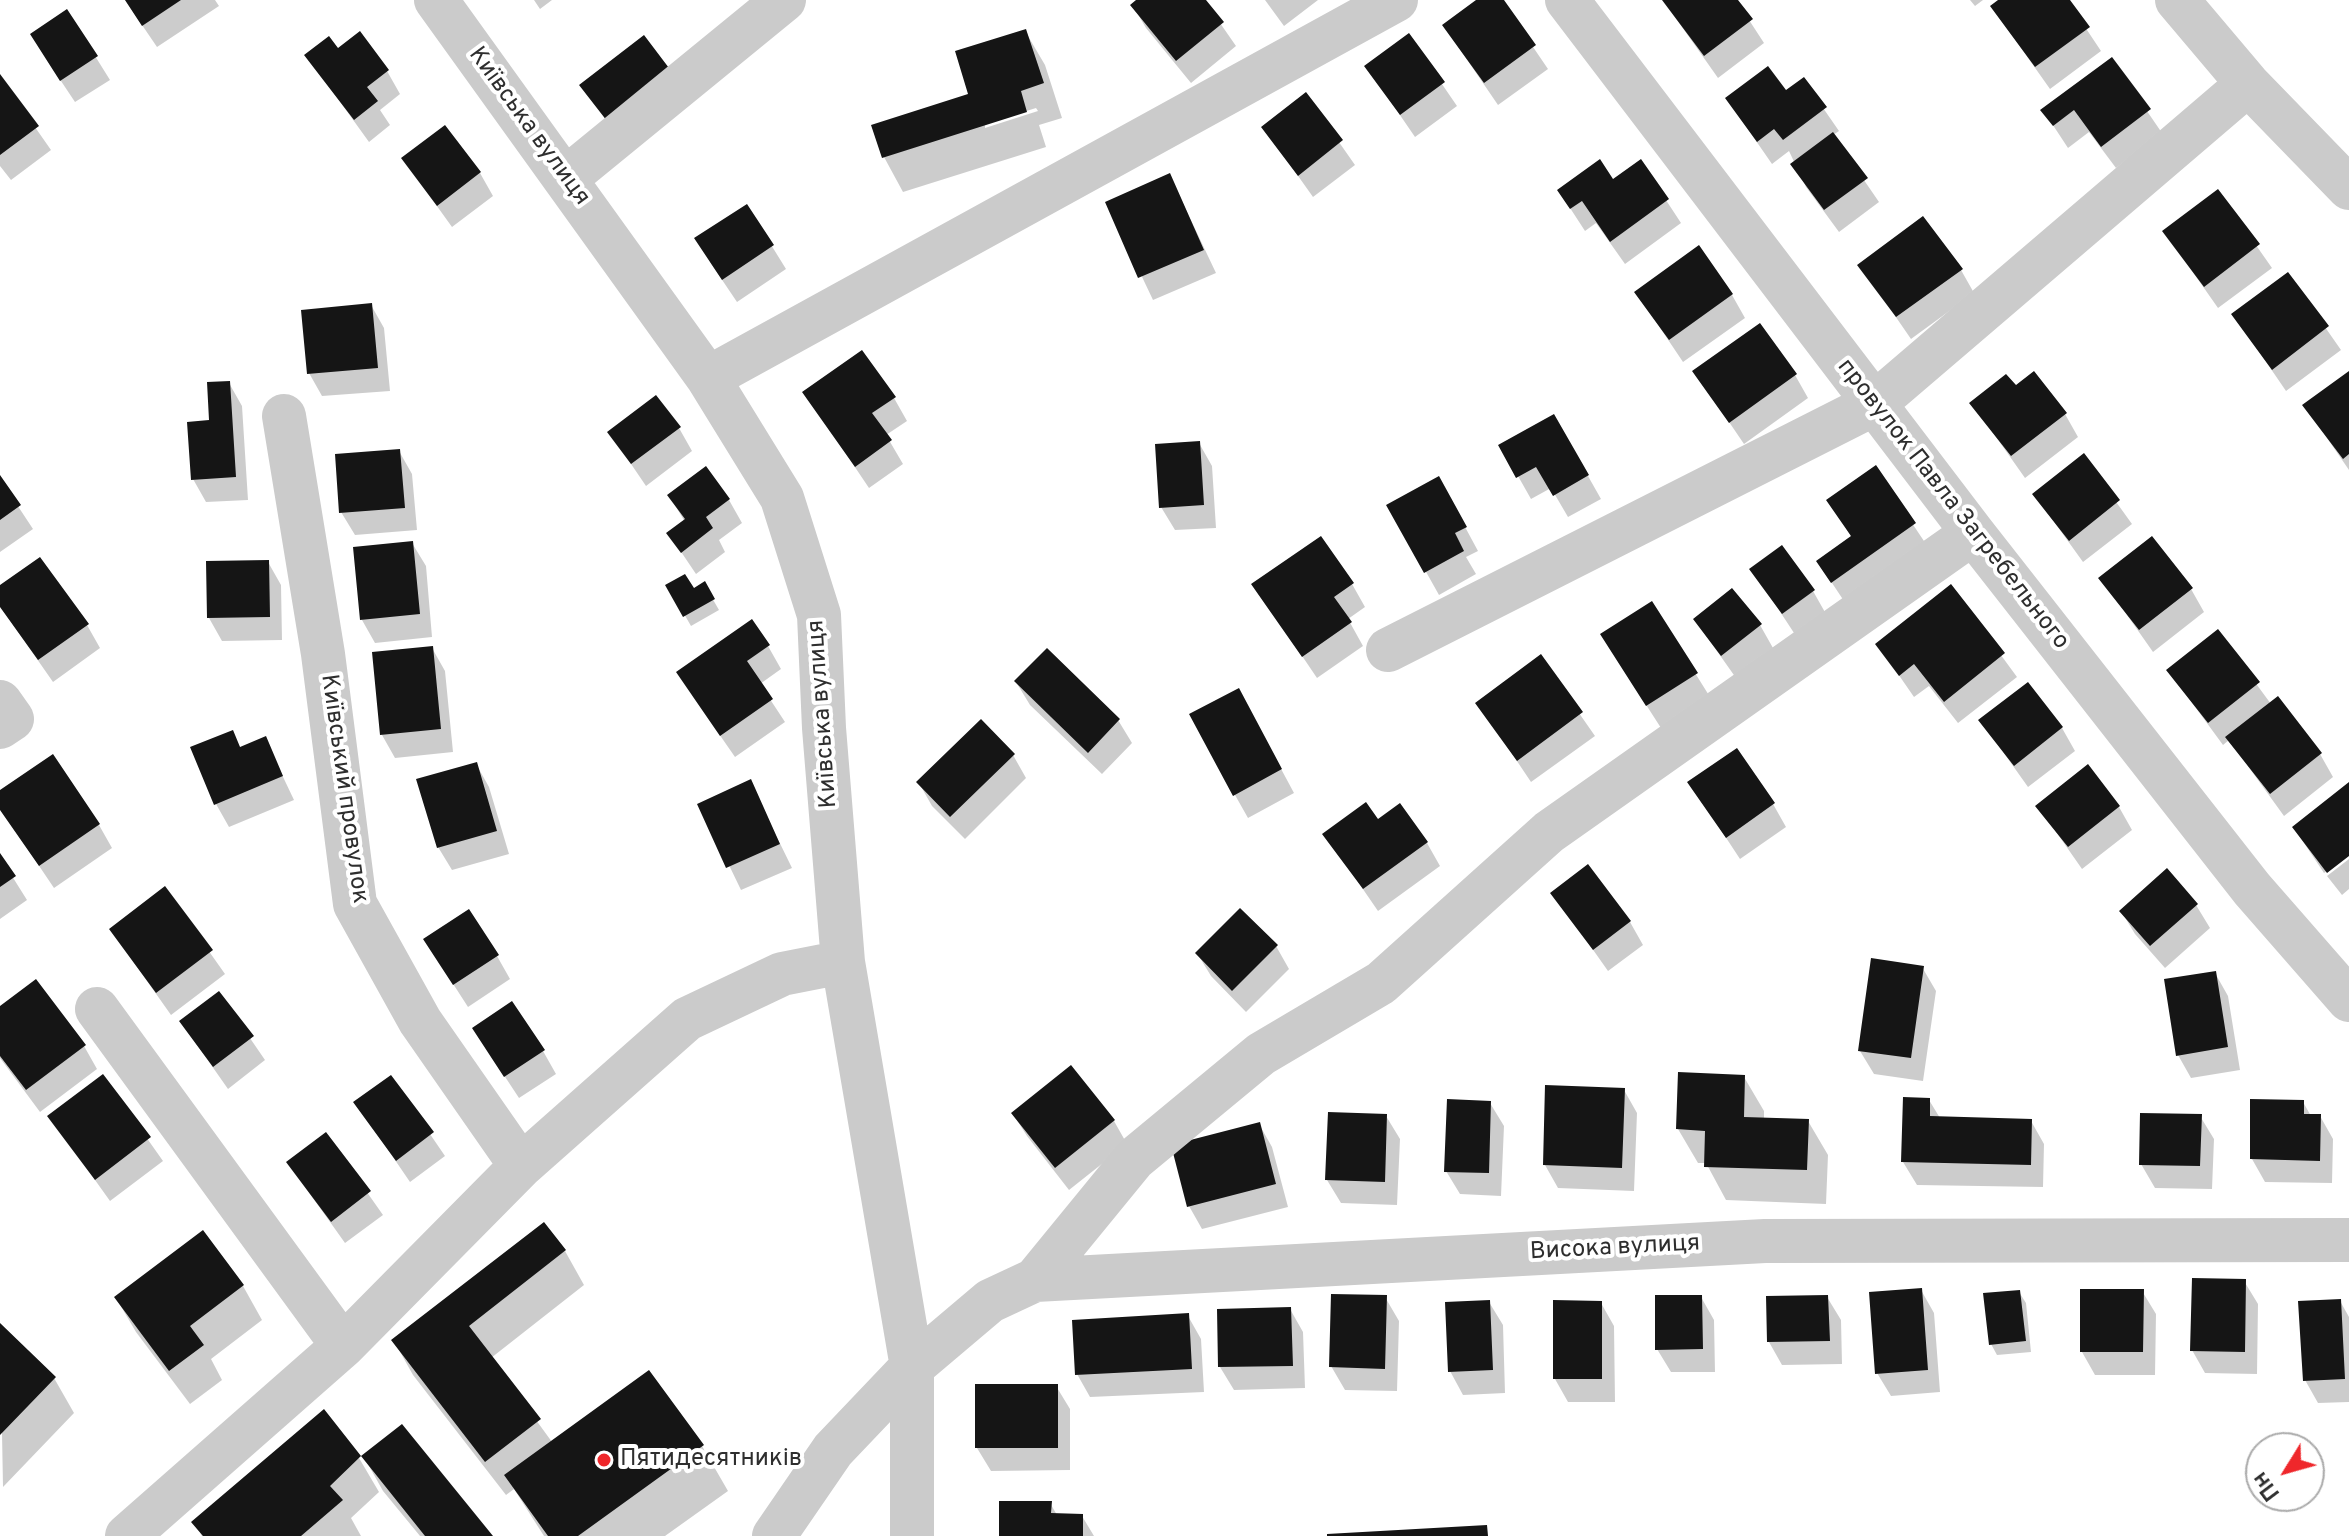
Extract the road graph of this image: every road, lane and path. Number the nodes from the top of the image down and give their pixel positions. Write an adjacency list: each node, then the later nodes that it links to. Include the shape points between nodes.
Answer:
1 (436, 0): 7 (street, Київська вулиця)
2 (784, 0): 7 (street)
3 (1396, 0): 9 (street)
4 (1567, 0): 10 (street, провулок Павла Загребельного)
5 (2177, 0): 6 (street)
6 (2248, 84): 8 (street); 10 (street)
7 (565, 179): 9 (street, Київська вулиця)
8 (2349, 188)
9 (708, 378): 16 (street, Київська вулиця, via 782,498 819,615)
10 (1874, 404): 12 (street, провулок Павла Загребельного); 13 (street)
11 (284, 416): 19 (street, Київський провулок, via 323,654 355,904 420,1021)
12 (1973, 533): 17 (street, провулок Павла Загребельного, via 2252,889); 21 (street, via 1549,832 1381,983 1261,1054 1134,1159)
13 (1388, 650)
14 (0, 702): 15 (street, via 12,719)
15 (0, 727)
16 (843, 962): 19 (street, via 782,974 687,1019); 23 (street, Київська вулиця)
17 (2349, 1000)
18 (97, 1009): 22 (street)
19 (521, 1166): 22 (street)
20 (2349, 1240): 21 (street, Висока вулиця, via 1765,1241)
21 (1035, 1280): 23 (street, Висока вулиця, via 990,1301)
22 (343, 1346): 24 (street)
23 (912, 1367): 25 (street, Висока вулиця, via 833,1450); 26 (street, Київська вулиця)
24 (127, 1536)
25 (774, 1536)
26 (912, 1536)

